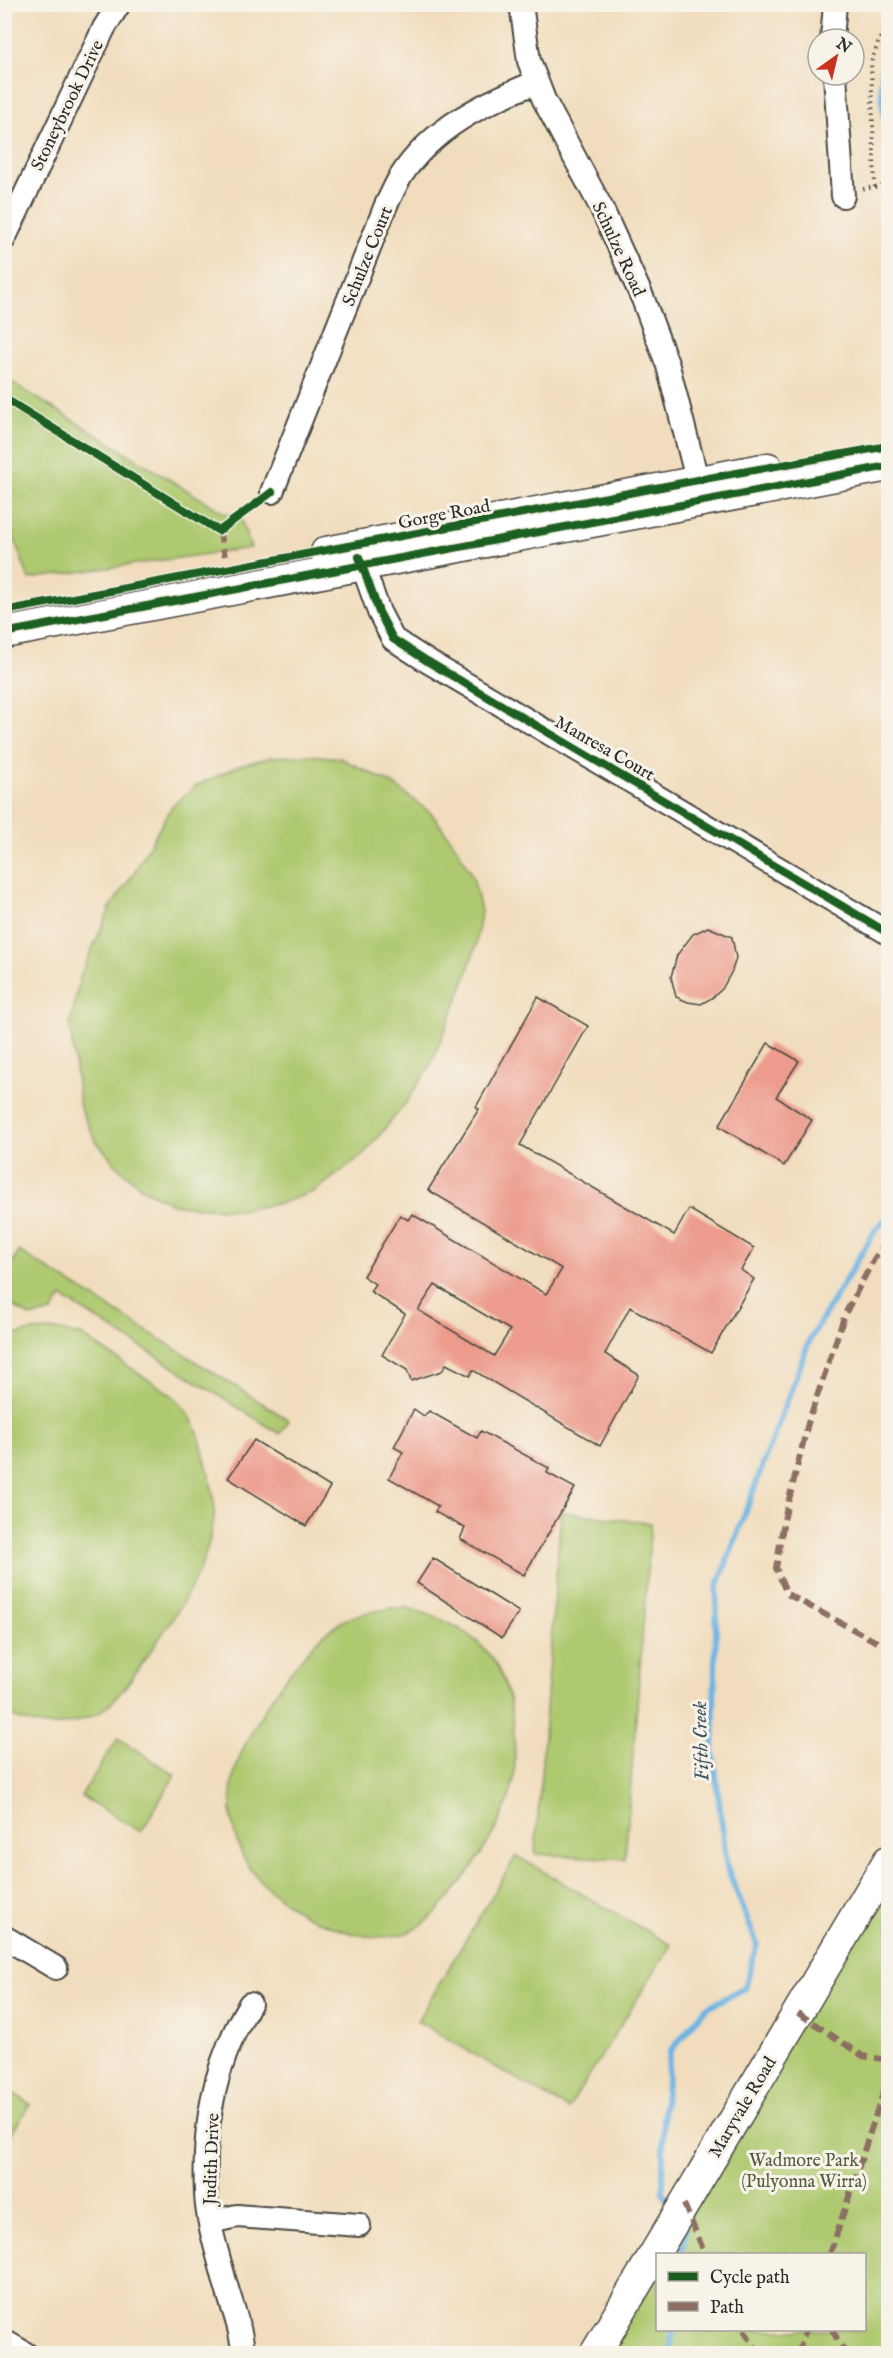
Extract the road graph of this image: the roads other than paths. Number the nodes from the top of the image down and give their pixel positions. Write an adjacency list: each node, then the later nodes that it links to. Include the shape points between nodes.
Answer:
1 (118, 4): 7 (street, Stoneybrook Drive)
2 (521, 4): 5 (street, Schulze Road, via 529,61)
3 (835, 4): 4 (street)
4 (833, 27)
5 (537, 82): 12 (street, Schulze Road, via 643,299 668,366); 13 (street, Schulze Court, via 499,96 456,122 422,149 400,177)
6 (836, 87): 8 (street)
7 (14, 192): 9 (street, Stoneybrook Drive)
8 (843, 196)
9 (4, 239)
10 (888, 447): 12 (main road, Gorge Road)
11 (888, 466): 12 (main road, Gorge Road)
12 (700, 491): 14 (main road, Gorge Road)
13 (272, 492)
14 (359, 556): 15 (main road, Gorge Road); 16 (main road, Gorge Road); 17 (street, Manresa Court, via 393,639)
15 (4, 611)
16 (4, 633)
17 (888, 933)
18 (888, 1861): 27 (main road, Maryvale Road)
19 (4, 1937): 20 (street)
20 (56, 1968)
21 (250, 2004): 22 (street, Judith Drive, via 220,2065 208,2121 206,2194)
22 (210, 2222): 23 (street, via 237,2216); 26 (street, Judith Drive)
23 (359, 2225)
24 (4, 2341): 25 (street)
25 (26, 2354)
26 (243, 2354)
27 (595, 2354)

